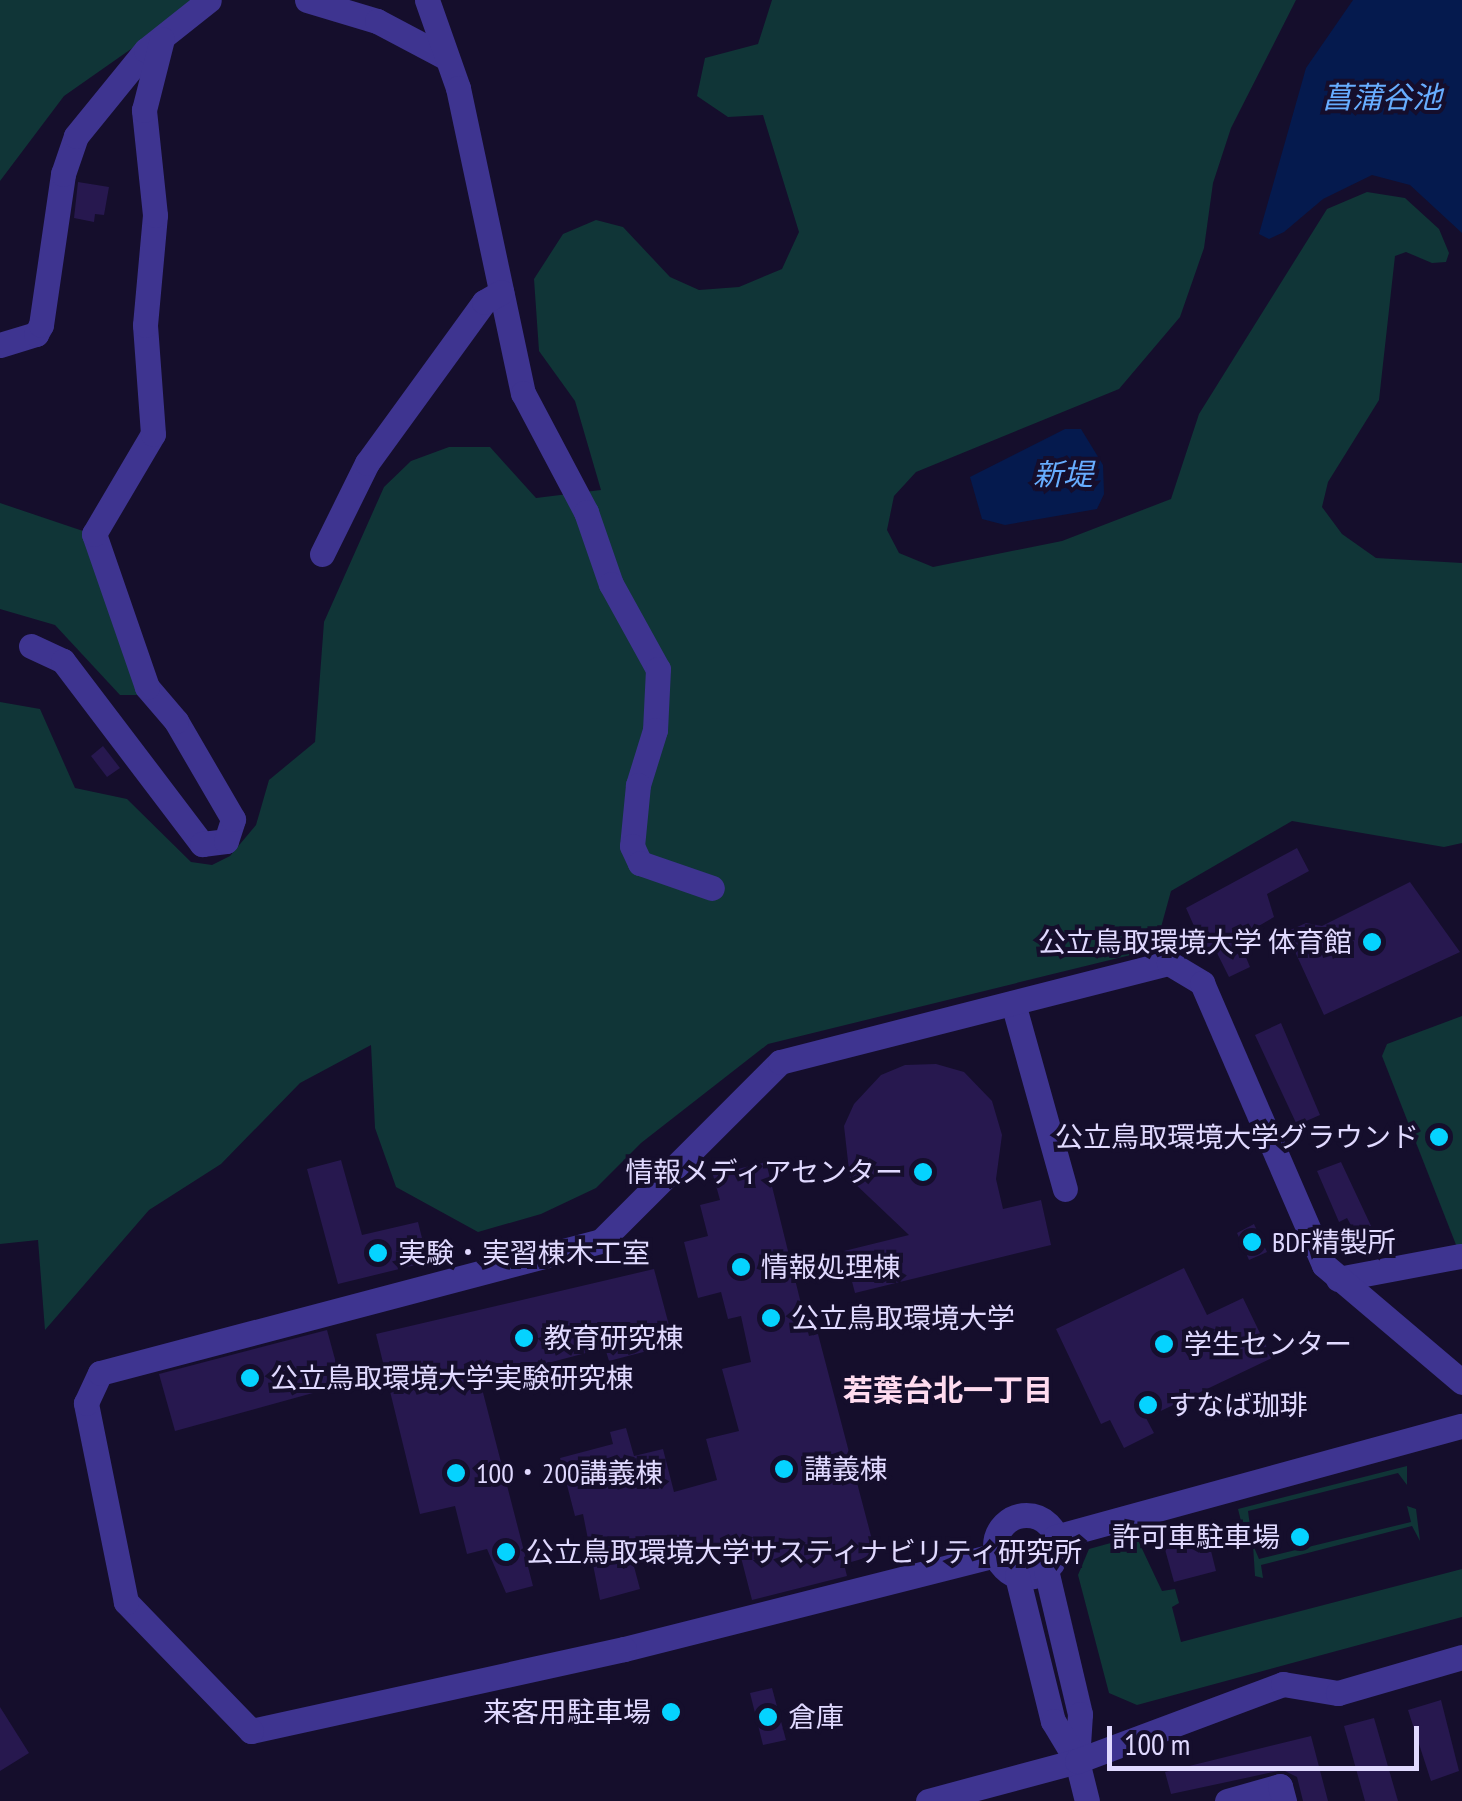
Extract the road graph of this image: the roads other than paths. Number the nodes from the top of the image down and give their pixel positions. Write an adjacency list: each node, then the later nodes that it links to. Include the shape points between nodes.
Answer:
1 (209, 0): 4 (street)
2 (307, 0): 5 (street, via 377,21)
3 (427, 0): 5 (street)
4 (162, 39): 7 (street, via 76,136 62,174 41,325 36,334); 9 (street, via 144,110 155,215 144,325 153,434 94,534 148,688 176,721 233,819 226,841 202,844 63,662)
5 (445, 57): 6 (street, via 472,143)
6 (501, 292): 8 (street, via 484,302 367,463); 10 (street, via 524,393 586,512 610,584 658,669 655,730 638,784 632,846 640,863)
7 (0, 346)
8 (322, 554)
9 (31, 646)
10 (712, 888)
11 (1013, 1003): 12 (street); 14 (street, via 1169,963 1202,983 1316,1248); 18 (street, via 780,1062 601,1241 100,1373 86,1403 126,1602 251,1731 624,1649)
12 (1065, 1190)
13 (1460, 1256): 14 (street)
14 (1338, 1279): 15 (street)
15 (1462, 1382)
16 (1462, 1426): 17 (street)
17 (1056, 1537): 18 (street, via 1041,1519 1021,1516 1002,1526); 19 (street)
18 (996, 1555): 20 (street)
19 (1046, 1570): 20 (street); 22 (street, via 1080,1714)
20 (1017, 1576): 22 (street, via 1053,1721)
21 (1462, 1657): 22 (street, via 1338,1693 1283,1684)
22 (1077, 1761): 23 (street); 24 (street)
23 (928, 1801)
24 (1087, 1801)
25 (1227, 1801): 26 (street, via 1280,1786)
26 (1284, 1801)

